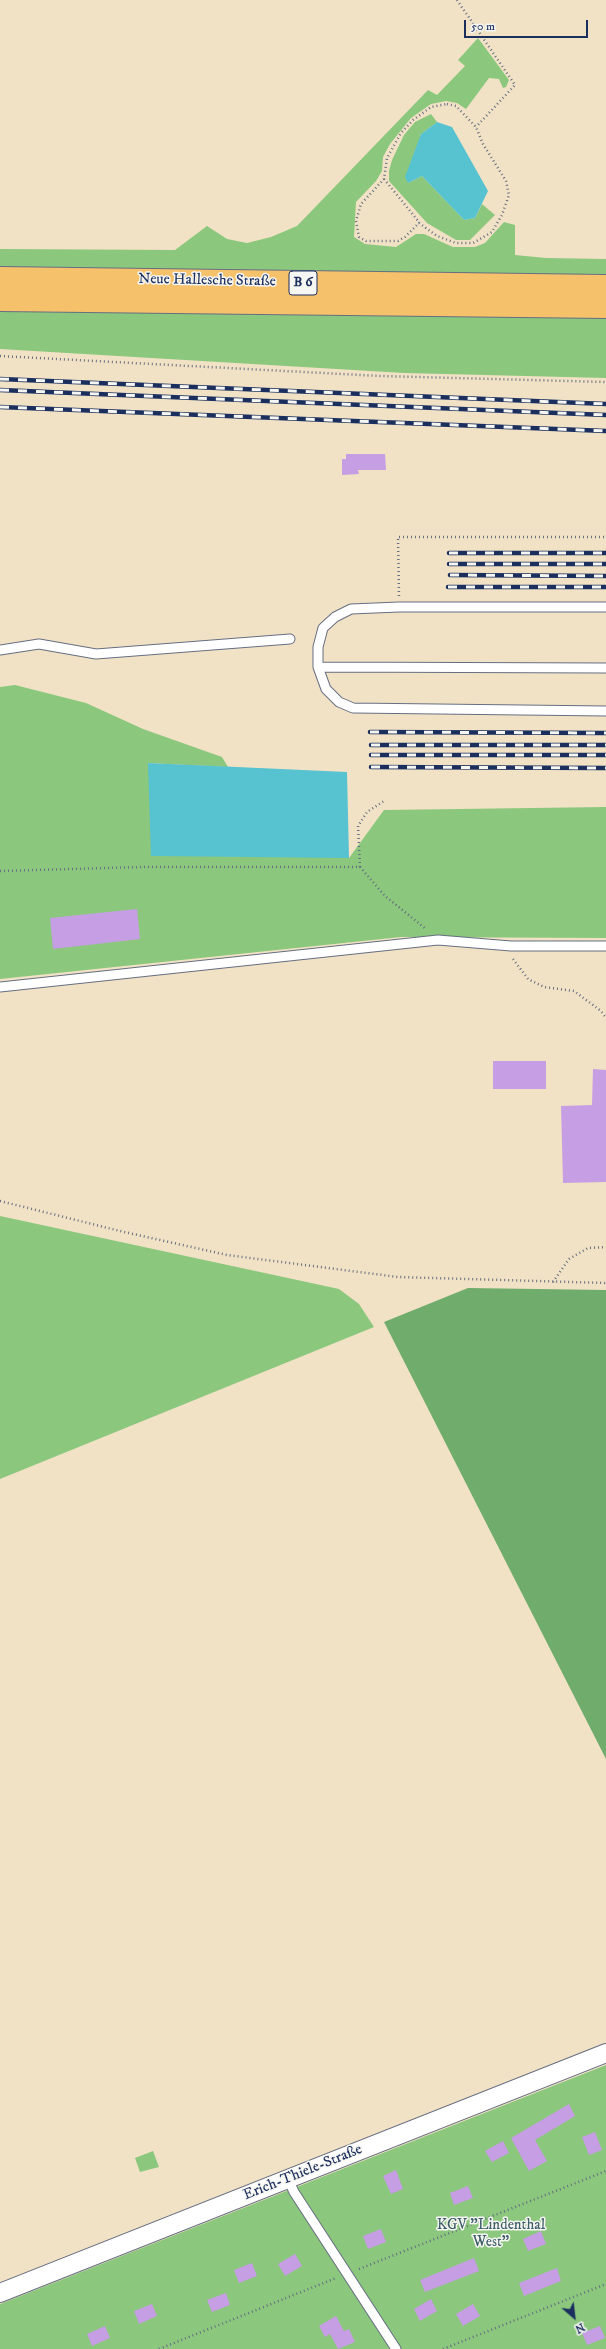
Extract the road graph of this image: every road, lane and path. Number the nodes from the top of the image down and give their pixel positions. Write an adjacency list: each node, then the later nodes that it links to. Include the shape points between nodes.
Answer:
1 (457, 0): 2 (path, via 515,85)
2 (476, 127): 3 (path, via 456,106 447,104 431,107 401,133 387,158); 4 (path, via 483,144 506,181 509,195 499,221 492,232 473,243 456,243 437,236)
3 (384, 179): 4 (path); 4 (path, via 361,204 356,220 358,237 366,241 398,241 405,238)
4 (419, 222)
5 (0, 278): 6 (main road, Neue Hallesche Straße / B 6)
6 (606, 286)
7 (0, 300): 8 (main road, Neue Hallesche Straße / B 6)
8 (606, 307)
9 (0, 356): 10 (path, via 380,376)
10 (606, 382)
11 (606, 537): 12 (path, via 398,537)
12 (399, 607): 13 (lane); 16 (lane, via 351,609 335,617 323,628 318,647)
13 (606, 607)
14 (290, 640): 15 (lane, via 96,654 39,644)
15 (0, 650)
16 (318, 667): 17 (lane); 18 (lane, via 326,689 339,702 353,708)
17 (606, 668)
18 (606, 711)
19 (384, 801): 20 (path, via 367,812 358,826)
20 (360, 867): 21 (path, via 142,867); 22 (path, via 385,896)
21 (0, 871)
22 (438, 940): 23 (lane); 25 (lane, via 241,959)
23 (511, 946): 24 (lane); 26 (path, via 516,965 528,979 544,987 574,991)
24 (606, 946)
25 (0, 987)
26 (606, 1018)
27 (0, 1201): 29 (path, via 120,1232 227,1255 398,1277)
28 (606, 1247): 29 (path, via 588,1248 569,1259)
29 (553, 1282): 30 (path)
30 (606, 1283)
31 (606, 2053): 33 (street, Erich-Thiele-Straße)
32 (606, 2171): 34 (path)
33 (288, 2179): 34 (lane); 36 (street, Erich-Thiele-Straße)
34 (347, 2274): 37 (path); 38 (lane)
35 (606, 2284): 39 (path)
36 (0, 2294)
37 (159, 2349)
38 (396, 2349)
39 (444, 2349)

